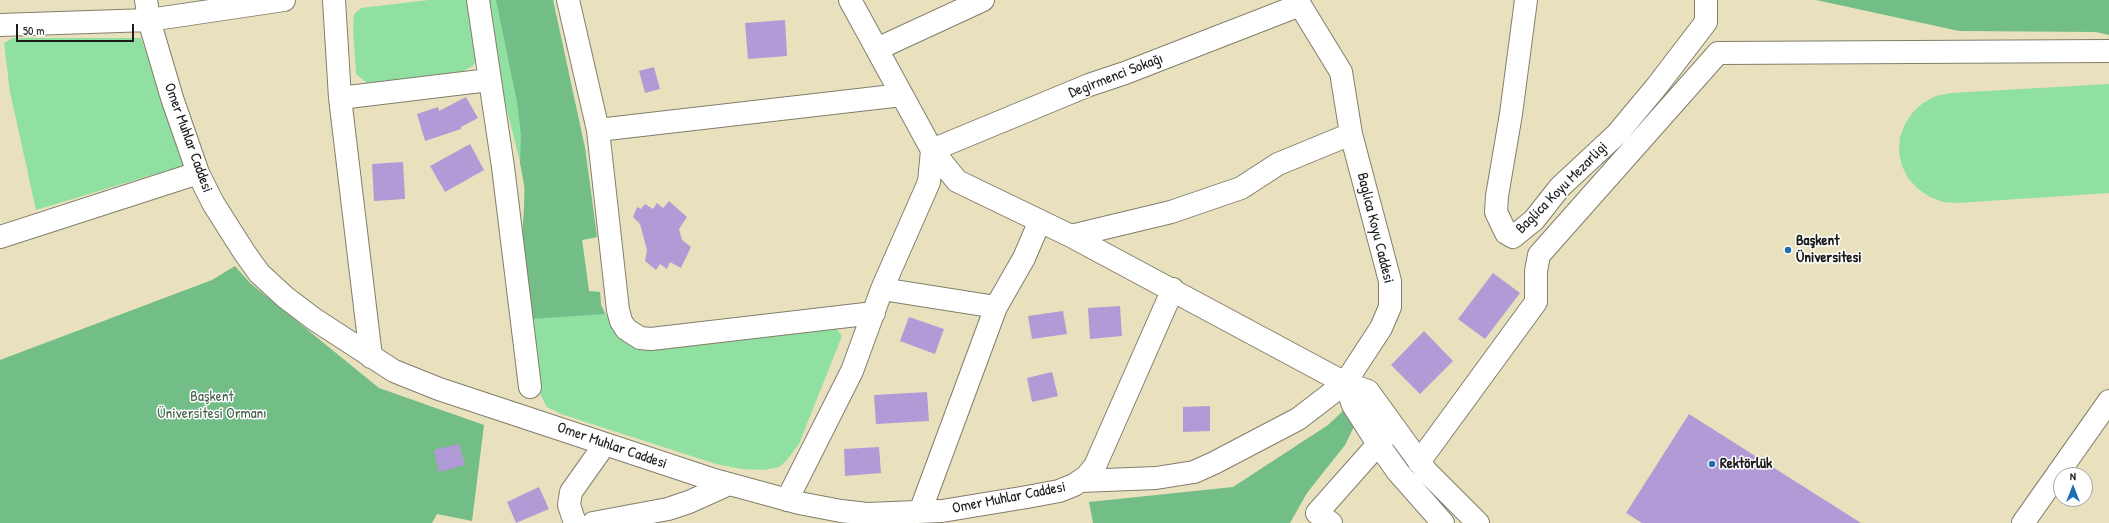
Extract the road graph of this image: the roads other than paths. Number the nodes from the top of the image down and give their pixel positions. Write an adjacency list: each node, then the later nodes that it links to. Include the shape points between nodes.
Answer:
1 (284, 0): 10 (street)
2 (334, 0): 16 (street)
3 (478, 0): 14 (street)
4 (568, 0): 17 (street)
5 (850, 0): 12 (street)
6 (982, 0): 12 (street)
7 (1526, 0): 8 (street, Baglica Koyu Mezarligi, via 1511,114 1496,196 1496,212 1506,233 1513,237 1534,220 1560,187 1617,134 1657,86 1706,22)
8 (1706, 0)
9 (1299, 2): 18 (street, Baglica Koyu Caddesi, via 1341,72); 19 (street, Degirmenci Sokağı)
10 (148, 10): 11 (street); 20 (street, Omer Muhlar Caddesi, via 172,98)
11 (0, 25)
12 (877, 49): 15 (street)
13 (2109, 51): 35 (street, via 1718,53 1539,255 1536,302)
14 (489, 80): 16 (street); 30 (street, via 503,167)
15 (902, 95): 17 (street); 19 (street)
16 (340, 98): 28 (street)
17 (598, 130): 27 (street, via 618,310 621,321 633,335 640,338 671,337)
18 (1351, 134): 22 (street, via 1278,164 1241,188 1171,212); 29 (street, Baglica Koyu Caddesi, via 1390,281 1390,307 1381,328)
19 (932, 150): 21 (street, via 957,181); 24 (street, via 929,182)
20 (198, 173): 23 (street); 28 (street, Omer Muhlar Caddesi, via 228,229 259,273 314,319)
21 (1039, 222): 22 (street); 26 (street, via 1024,258)
22 (1071, 236): 25 (street)
23 (0, 237)
24 (882, 290): 26 (street); 27 (street)
25 (1173, 290): 29 (street); 36 (street, Omer Muhlar Caddesi, via 1095,466)
26 (996, 307): 39 (street)
27 (874, 313): 38 (street, via 852,371)
28 (371, 357): 33 (street, Omer Muhlar Caddesi, via 394,371 439,389)
29 (1345, 383): 32 (street, via 1368,391); 34 (street, via 1353,405); 36 (street, Baglica Koyu Caddesi, via 1298,419 1194,472 1156,478)
30 (530, 387)
31 (2109, 401): 45 (street)
32 (1394, 426): 34 (street); 35 (street)
33 (605, 444): 37 (street, Omer Muhlar Caddesi); 40 (street, via 571,492 570,505)
34 (1378, 444): 42 (street, via 1317,513); 43 (street, via 1398,472)
35 (1419, 462): 44 (street)
36 (1080, 481): 39 (street, Omer Muhlar Caddesi, via 1059,491)
37 (729, 484): 38 (street, Omer Muhlar Caddesi); 41 (street, via 668,509)
38 (787, 500): 39 (street, Omer Muhlar Caddesi, via 867,514)
39 (920, 512)
40 (575, 523)
41 (593, 523)
42 (1331, 523)
43 (1443, 523)
44 (1478, 523)
45 (2022, 523)

